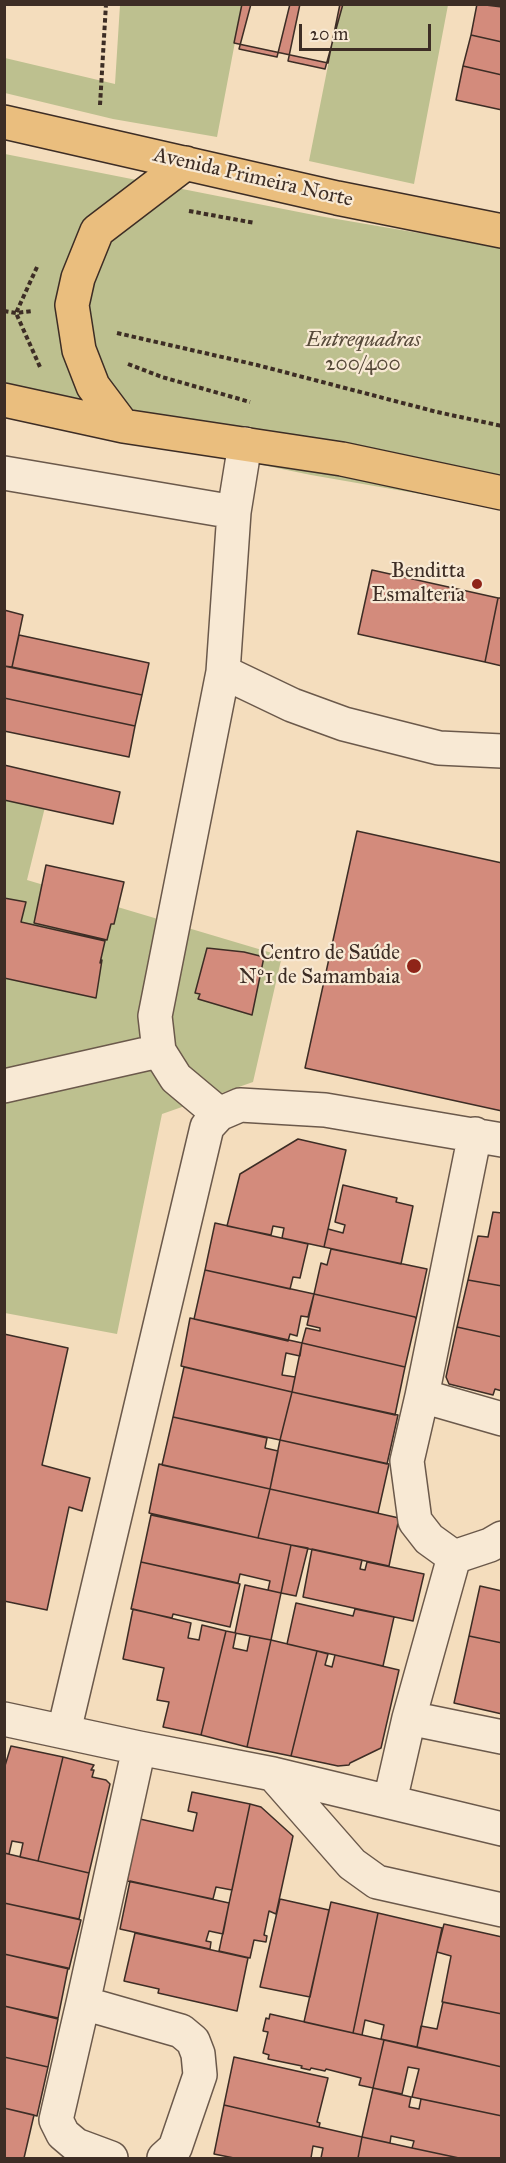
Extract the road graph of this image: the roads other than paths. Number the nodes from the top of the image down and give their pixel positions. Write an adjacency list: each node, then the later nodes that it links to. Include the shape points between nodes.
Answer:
1 (4, 122): 2 (main road, Avenida Primeira Norte)
2 (186, 163): 3 (main road, Avenida Primeira Norte); 5 (main road, via 97,231 78,278 72,305 79,350 93,386)
3 (501, 231)
4 (4, 400): 5 (main road)
5 (123, 426): 6 (main road)
6 (245, 444): 8 (main road, via 342,459); 9 (street)
7 (4, 473): 9 (street)
8 (501, 493)
9 (234, 512): 10 (street)
10 (223, 672): 11 (street, via 292,705 344,724 439,748); 12 (street, via 155,1016)
11 (501, 751)
12 (159, 1051): 13 (street); 14 (street, via 176,1078)
13 (4, 1086)
14 (219, 1114): 15 (street, via 240,1105 325,1110); 22 (street, via 207,1127)
15 (488, 1137): 16 (street)
16 (422, 1395): 17 (street); 19 (street, via 407,1461 415,1521 429,1539)
17 (501, 1419)
18 (501, 1538): 19 (street)
19 (454, 1557): 20 (street)
20 (409, 1718): 23 (street); 26 (street)
21 (4, 1719): 22 (street)
22 (64, 1731): 24 (street)
23 (501, 1737)
24 (139, 1748): 25 (street); 29 (street)
25 (273, 1774): 26 (street); 28 (street, via 352,1864 376,1882)
26 (390, 1802): 27 (street)
27 (501, 1829)
28 (501, 1910)
29 (83, 2003): 30 (street, via 56,2120 63,2134 76,2145); 31 (street, via 181,2031 193,2041 200,2075 175,2148)
30 (111, 2158)
31 (164, 2158)

